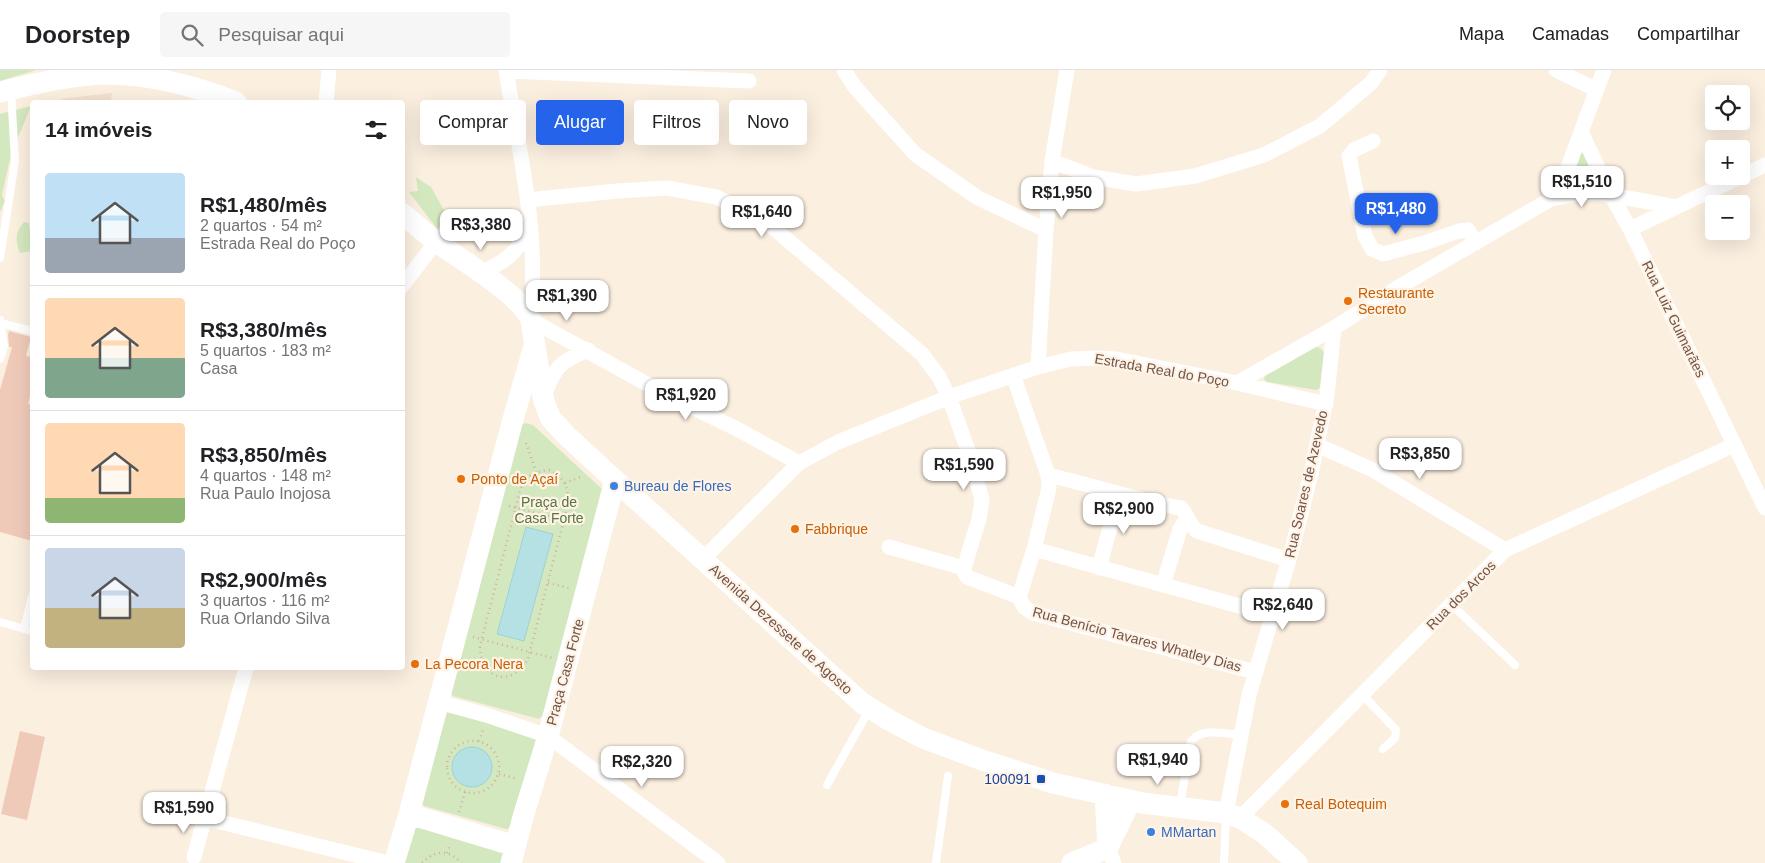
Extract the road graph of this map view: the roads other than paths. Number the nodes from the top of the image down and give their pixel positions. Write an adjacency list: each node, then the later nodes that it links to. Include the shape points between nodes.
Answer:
1 (130, 70): 9 (main road)
2 (329, 70): 14 (street)
3 (507, 70): 10 (street); 21 (street)
4 (844, 70): 26 (street, via 854,86 915,154 978,198)
5 (1066, 70): 17 (street)
6 (1380, 70): 17 (street, via 1371,83 1320,126 1264,155 1195,176 1136,184 1093,177)
7 (1556, 70): 11 (street)
8 (1604, 70): 11 (street)
9 (151, 78): 12 (main road, via 106,74); 13 (main road)
10 (749, 81)
11 (1595, 89): 15 (street)
12 (5, 91): 29 (lane, via 15,160)
13 (231, 100)
14 (326, 100)
15 (1581, 132): 19 (street, Rua Luiz Guimarães); 20 (street, via 1567,170)
16 (1373, 141): 28 (street, via 1349,156 1365,236 1372,249 1383,254 1459,230 1468,230)
17 (1052, 161): 26 (street)
18 (1765, 165): 22 (street)
19 (1611, 195): 20 (street, via 1583,193); 22 (street); 25 (street, Rua Luiz Guimarães)
20 (1551, 199): 28 (street, Estrada Real do Poço)
21 (527, 200): 24 (street); 42 (street, via 667,188 716,198 763,219 922,354 939,376)
22 (1676, 207): 25 (street)
23 (405, 216): 27 (main road)
24 (530, 226): 30 (street, via 514,254); 32 (street, via 533,270)
25 (1630, 229): 46 (street, Rua Luiz Guimarães)
26 (1046, 230): 39 (street)
27 (436, 242): 30 (main road); 31 (street)
28 (1476, 243): 34 (street, Estrada Real do Poço)
29 (0, 258)
30 (481, 273): 32 (main road)
31 (405, 282)
32 (531, 318): 36 (main road, Avenida Dezessete de Agosto); 37 (street)
33 (0, 322): 35 (lane); 38 (lane, via 4,346)
34 (1334, 328): 41 (street, Estrada Real do Poço); 44 (street, Rua Soares de Azevedo)
35 (30, 330)
36 (535, 341): 43 (main road, Avenida Dezessete de Agosto); 72 (main road)
37 (588, 350): 43 (street, via 561,363); 47 (street)
38 (0, 359)
39 (1038, 367): 40 (street, Estrada Real do Poço); 41 (street, Estrada Real do Poço, via 1071,359 1095,358)
40 (1013, 375): 42 (street, Estrada Real do Poço); 48 (street)
41 (1238, 383): 44 (street)
42 (949, 397): 47 (street, Estrada Real do Poço, via 838,442); 58 (street, via 982,500)
43 (544, 398): 49 (main road, Avenida Dezessete de Agosto, via 551,419)
44 (1326, 404): 45 (street, Rua Soares de Azevedo)
45 (1317, 445): 55 (street, via 1373,470); 57 (street, Rua Soares de Azevedo)
46 (1734, 445): 51 (street, Rua Luiz Guimarães); 55 (street, Rua dos Arcos)
47 (799, 463): 56 (street, Estrada Real do Poço)
48 (1048, 475): 50 (street); 54 (street, via 1049,488)
49 (615, 480): 56 (main road, Avenida Dezessete de Agosto); 75 (main road, Praça Casa Forte)
50 (1120, 494): 52 (street, via 1181,508); 59 (street)
51 (1765, 508)
52 (1188, 520): 57 (street, via 1196,531); 60 (street, via 1180,529)
53 (889, 547): 58 (street, Rua Benício Tavares Whatley Dias)
54 (1034, 549): 59 (street); 61 (street)
55 (1505, 550): 63 (street, Rua dos Arcos)
56 (704, 559): 73 (main road, Avenida Dezessete de Agosto)
57 (1289, 560): 64 (street, Rua Soares de Azevedo)
58 (964, 568): 61 (street, Rua Benício Tavares Whatley Dias, via 967,578)
59 (1099, 568): 60 (street)
60 (1163, 585): 64 (street)
61 (1019, 597): 70 (street, Rua Benício Tavares Whatley Dias, via 1024,608 1033,613)
62 (30, 604): 66 (lane)
63 (1452, 604): 68 (lane); 71 (street, Rua dos Arcos)
64 (1272, 615): 70 (street, Rua Soares de Azevedo)
65 (0, 622): 66 (lane)
66 (24, 629): 67 (lane)
67 (30, 630)
68 (1515, 665)
69 (245, 670): 84 (street)
70 (1256, 672): 74 (street, Rua Soares de Azevedo)
71 (1362, 694): 76 (lane, via 1396,730 1395,738); 83 (street, Rua dos Arcos)
72 (439, 702): 75 (street); 82 (main road)
73 (870, 708): 78 (lane); 79 (main road, Avenida Dezessete de Agosto, via 923,738 982,760 1053,783)
74 (1241, 735): 81 (lane, via 1207,733 1191,741); 83 (street, Rua Soares de Azevedo)
75 (548, 736): 85 (main road, Praça Casa Forte); 90 (street)
76 (1383, 749)
77 (948, 776): 91 (lane)
78 (827, 785)
79 (1105, 794): 80 (main road, Avenida Dezessete de Agosto); 86 (main road)
80 (1131, 800): 81 (main road, Avenida Dezessete de Agosto); 86 (main road)
81 (1180, 807): 83 (main road, Avenida Dezessete de Agosto)
82 (409, 814): 85 (main road); 89 (main road)
83 (1233, 815): 93 (lane); 94 (main road, Avenida Dezessete de Agosto, via 1265,834)
84 (204, 818): 87 (street); 88 (street)
85 (513, 855)
86 (1111, 855): 92 (main road)
87 (194, 857)
88 (388, 863)
89 (394, 863)
90 (718, 863)
91 (936, 863)
92 (1072, 863)
93 (1224, 863)
94 (1297, 863)

